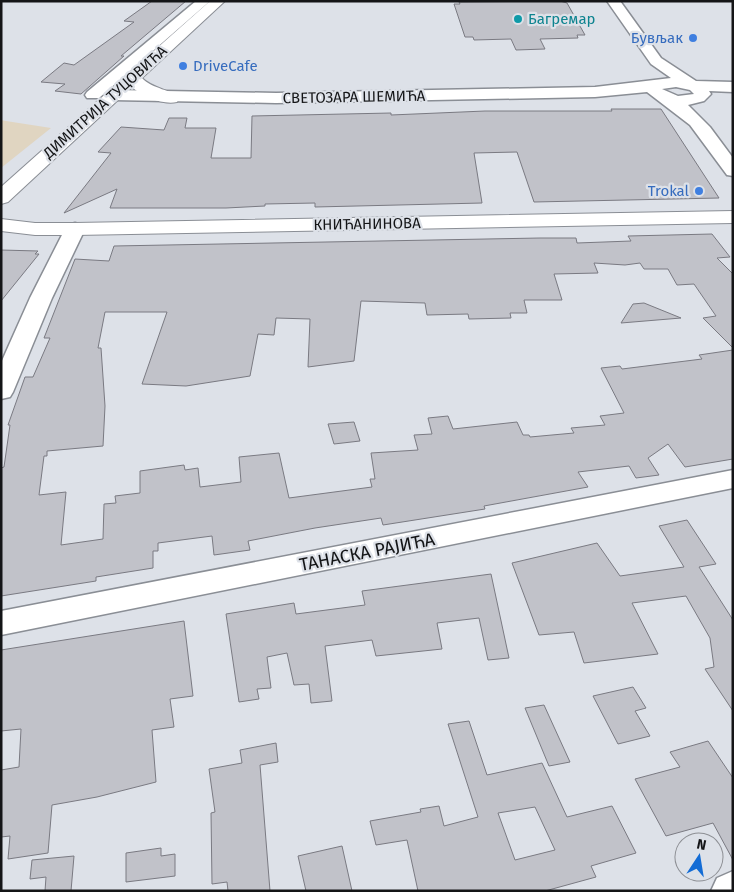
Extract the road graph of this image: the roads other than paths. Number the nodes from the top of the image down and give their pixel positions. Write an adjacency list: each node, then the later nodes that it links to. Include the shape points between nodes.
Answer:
1 (613, 1): 3 (street)
2 (211, 4): 4 (main road, ДИМИТРИЈА ТУЦОВИЋА); 9 (street)
3 (656, 61): 6 (street); 7 (street)
4 (133, 77): 10 (main road, ДИМИТРИЈА ТУЦОВИЋА); 11 (main road, via 146,91)
5 (733, 87): 7 (street)
6 (660, 91): 7 (street, СВЕТОЗАРА ШЕМИЋА, via 688,100); 11 (street, СВЕТОЗАРА ШЕМИЋА); 12 (street)
7 (696, 91): 8 (street); 12 (street)
8 (733, 92)
9 (93, 95)
10 (113, 95): 11 (street, СВЕТОЗАРА ШЕМИЋА); 14 (main road, ДИМИТРИЈА ТУЦОВИЋА)
11 (172, 98)
12 (704, 128): 13 (street)
13 (733, 171)
14 (1, 198)
15 (733, 217): 17 (main road, КНИЋАНИНОВА)
16 (1, 225): 17 (main road, КНИЋАНИНОВА)
17 (75, 229): 18 (street)
18 (1, 392)
19 (733, 479): 20 (street, ТАНАСКА РАЈИЋА)
20 (1, 623)

